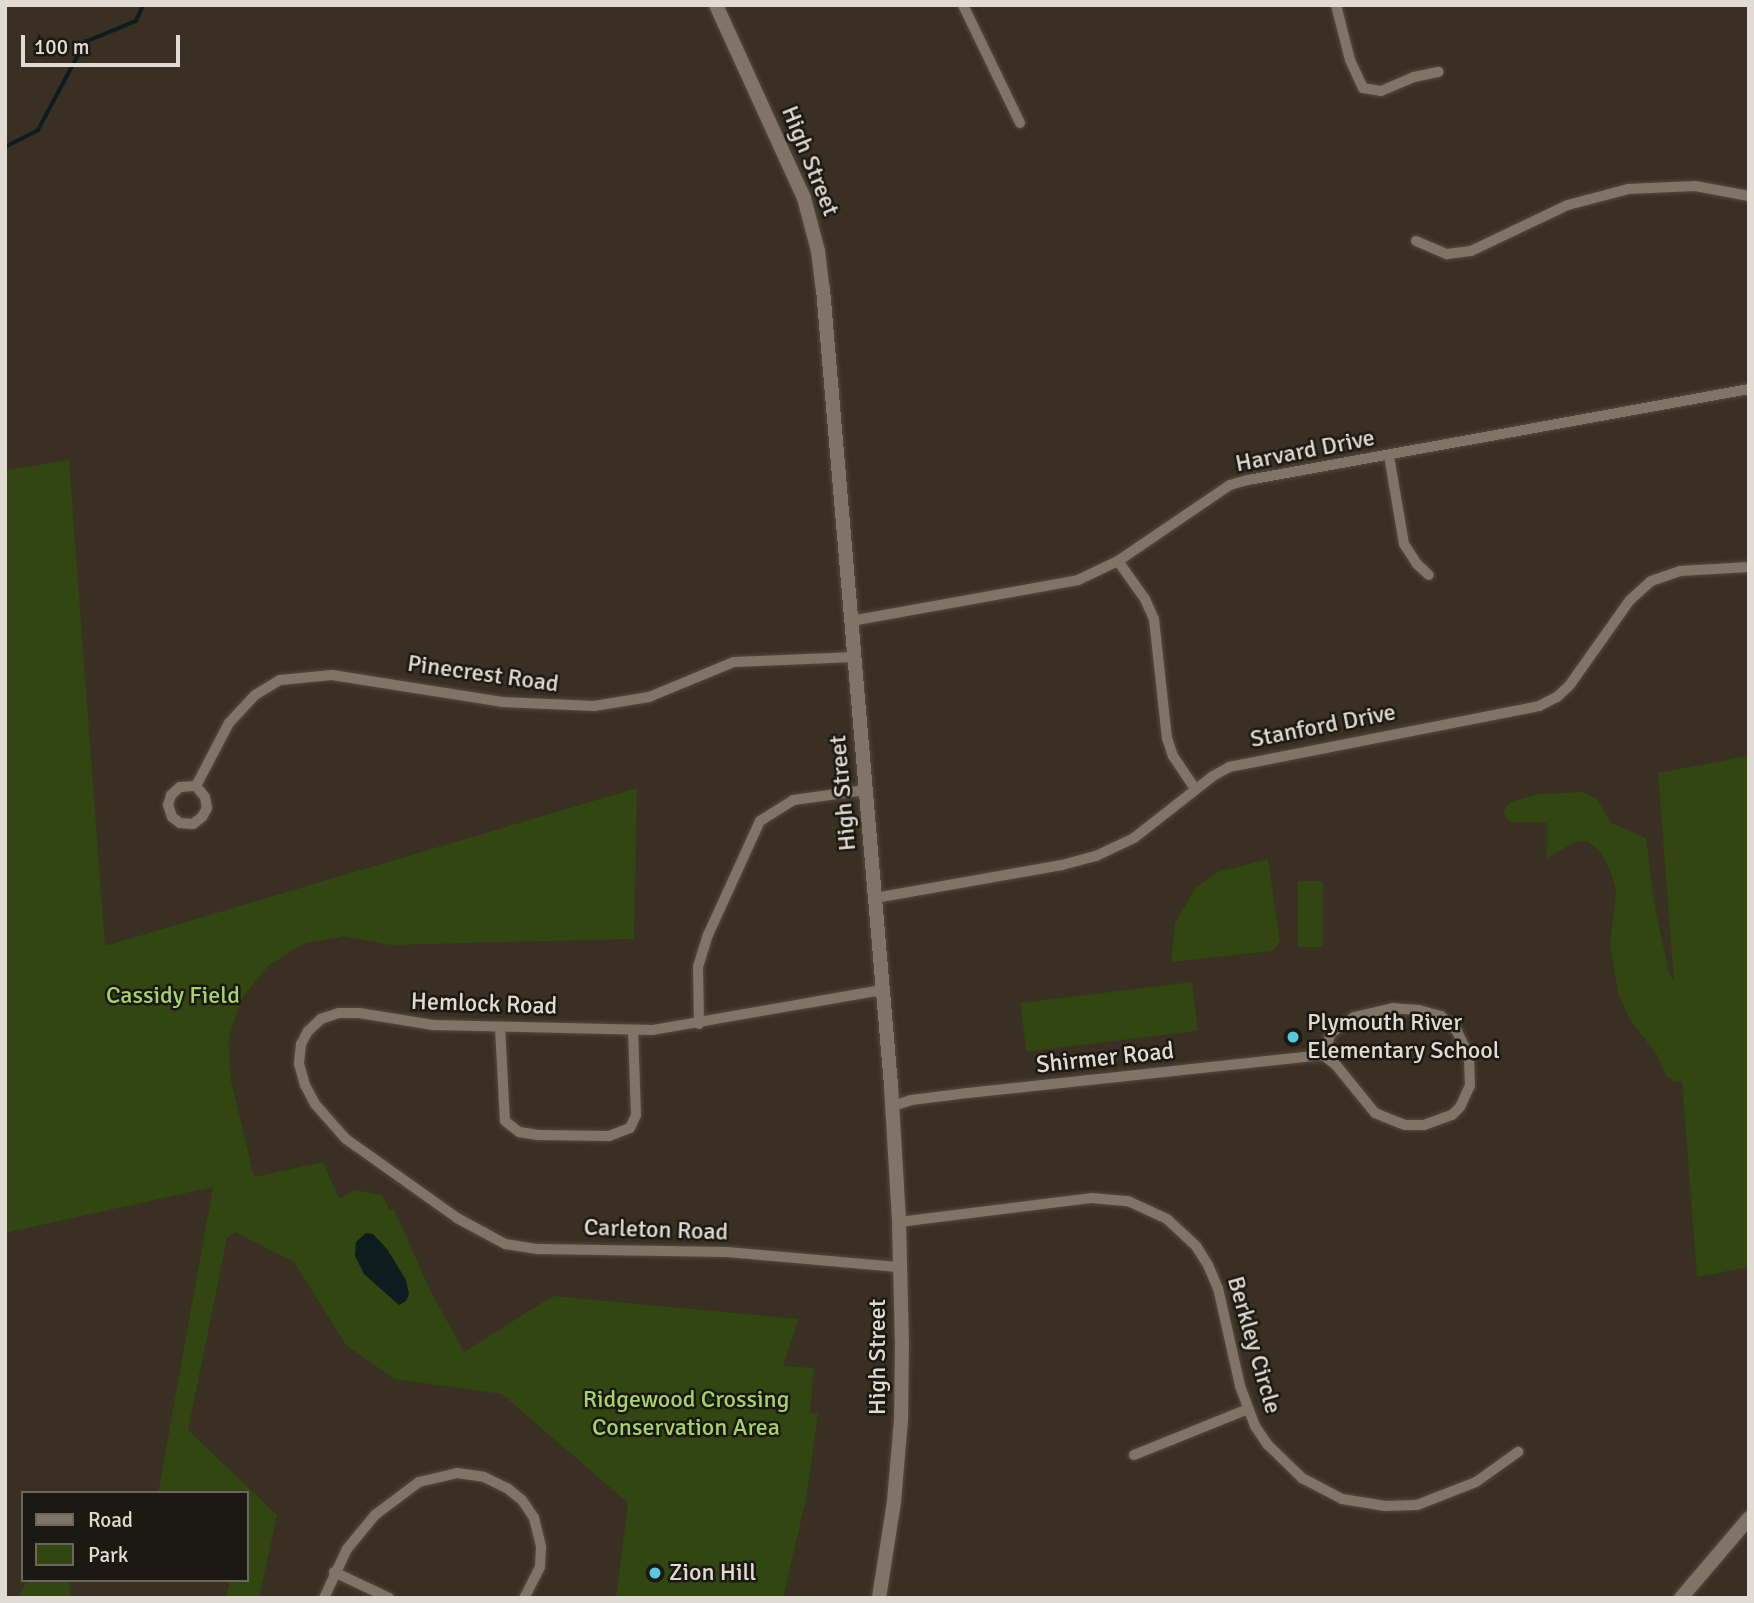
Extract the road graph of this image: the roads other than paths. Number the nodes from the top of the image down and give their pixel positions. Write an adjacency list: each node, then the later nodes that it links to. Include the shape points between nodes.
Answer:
1 (716, 5): 13 (main road, High Street, via 781,143 813,226 823,289)
2 (963, 5): 5 (street)
3 (1336, 5): 4 (street, via 1353,69 1363,88 1381,90)
4 (1437, 72)
5 (1020, 123)
6 (1749, 196): 7 (street, via 1695,186 1628,189 1569,205 1471,251 1447,254)
7 (1416, 241)
8 (1749, 389): 9 (street, Harvard Drive)
9 (1389, 456): 10 (street, Harvard Drive, via 1230,485); 12 (street, via 1404,544)
10 (1118, 561): 13 (street, Harvard Drive, via 1086,577 1052,586); 16 (street, via 1154,619 1167,738)
11 (1749, 567): 16 (street, Stanford Drive, via 1680,571 1651,581 1630,600 1569,686 1539,706 1246,762 1229,767)
12 (1429, 575)
13 (852, 621): 14 (main road, High Street)
14 (854, 657): 15 (street, Pinecrest Road, via 734,662 649,696 594,706 502,702 332,675 281,680 255,695 229,723); 17 (main road, High Street)
15 (195, 786): 15 (street, Pinecrest Road, via 180,787 171,795 168,805 180,823 193,824 207,808 205,797)
16 (1195, 789): 18 (street, Stanford Drive, via 1134,838 1096,856)
17 (866, 790): 18 (main road, High Street); 20 (street, via 793,800 760,821 698,967)
18 (876, 898): 19 (main road, High Street)
19 (882, 990): 20 (street, Hemlock Road); 24 (main road, High Street)
20 (699, 1024): 22 (street, Hemlock Road)
21 (500, 1027): 22 (street, Hemlock Road); 22 (street, via 505,1121 519,1132 562,1135 609,1136 630,1128 636,1115); 25 (street, Hemlock Road, via 418,1024 349,1012 321,1019 304,1038 299,1058 302,1077 323,1115 346,1139)
22 (633, 1031)
23 (1323, 1055): 23 (street, via 1375,1113 1405,1125 1424,1125 1452,1115 1470,1086 1469,1056 1457,1031 1441,1016 1419,1010 1392,1008 1354,1017 1331,1033); 24 (street, Shirmer Road, via 968,1093)
24 (893, 1106): 26 (main road, High Street)
25 (424, 1195): 27 (street, Carleton Road, via 476,1230 520,1248 727,1252)
26 (899, 1222): 27 (main road, High Street); 28 (street, Berkley Circle, via 1091,1198 1128,1201 1157,1214 1182,1231 1208,1265)
27 (900, 1267): 36 (main road, High Street, via 898,1465)
28 (1248, 1409): 29 (street, Berkley Circle, via 1267,1444 1302,1478 1323,1491 1365,1504 1400,1507 1438,1499 1476,1482); 30 (street)
29 (1518, 1452)
30 (1134, 1455)
31 (1749, 1518): 37 (main road)
32 (334, 1572): 33 (street); 34 (street); 35 (street, via 356,1537 395,1498 431,1477 469,1473 507,1488 534,1518 541,1546 540,1567)
33 (324, 1598)
34 (389, 1598)
35 (524, 1598)
36 (879, 1598)
37 (1681, 1598)

